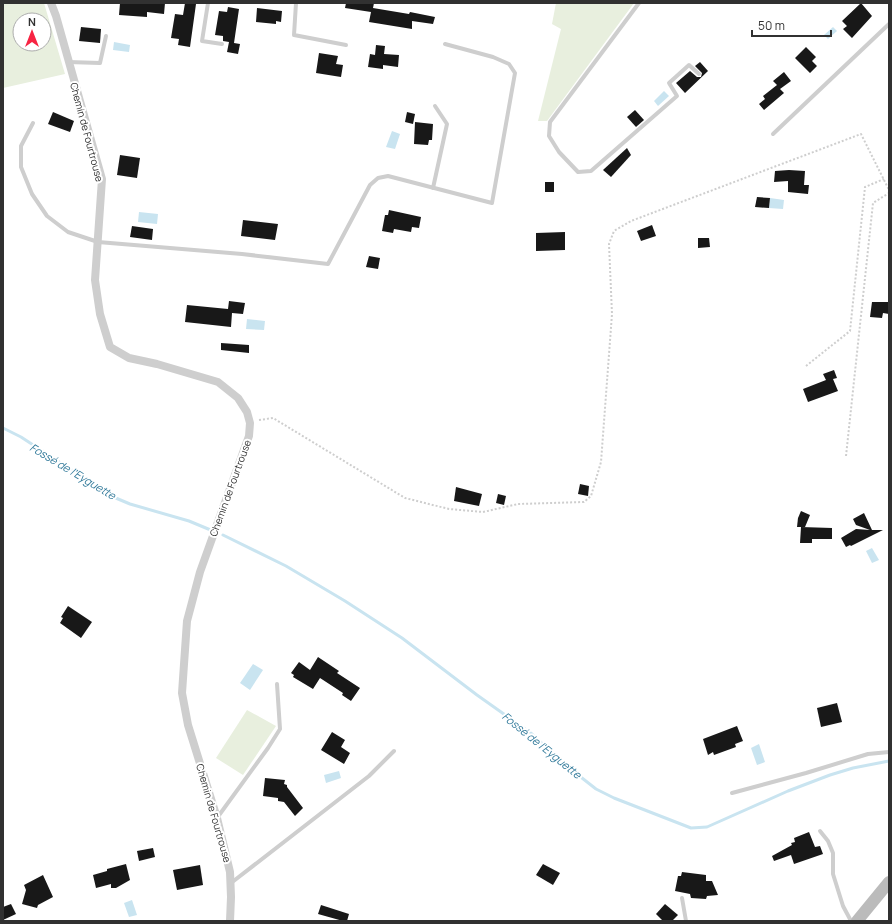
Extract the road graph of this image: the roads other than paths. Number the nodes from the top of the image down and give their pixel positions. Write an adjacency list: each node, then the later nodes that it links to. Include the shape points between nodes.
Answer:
1 (51, 3): 10 (street, Chemin de Fourtrouse)
2 (208, 3): 7 (lane, via 202,40)
3 (296, 3): 9 (lane, via 294,35)
4 (639, 3): 11 (lane, via 550,122 550,136 559,152 578,172 591,172 677,96 669,83 679,73 689,65)
5 (889, 24): 14 (lane)
6 (106, 36): 10 (lane, via 100,63)
7 (222, 44)
8 (445, 44): 15 (lane, via 493,57 509,64 515,73 492,203)
9 (346, 45)
10 (68, 62): 16 (street, Chemin de Fourtrouse, via 102,179)
11 (698, 74)
12 (435, 106): 15 (lane, via 447,124)
13 (33, 123): 16 (lane, via 21,146 20,167 32,194 47,216 68,232)
14 (773, 134)
15 (433, 188): 16 (lane, via 388,176 378,178 370,185 328,264)
16 (98, 242): 21 (street, Chemin de Fourtrouse, via 95,280 100,314 110,347 129,358 218,382 238,398 247,412 250,423 249,436 200,572 187,621 182,693 188,725)
17 (277, 684): 21 (lane, via 280,729)
18 (394, 751): 24 (lane, via 368,776)
19 (889, 752): 20 (lane, via 868,754)
20 (732, 793)
21 (217, 818): 24 (street, Chemin de Fourtrouse)
22 (820, 831): 28 (lane, via 833,853 833,874 843,906)
23 (889, 882): 29 (main road)
24 (231, 883): 26 (street, Chemin de Fourtrouse)
25 (682, 898): 27 (lane)
26 (230, 921)
27 (686, 921)
28 (851, 921)
29 (857, 921)

